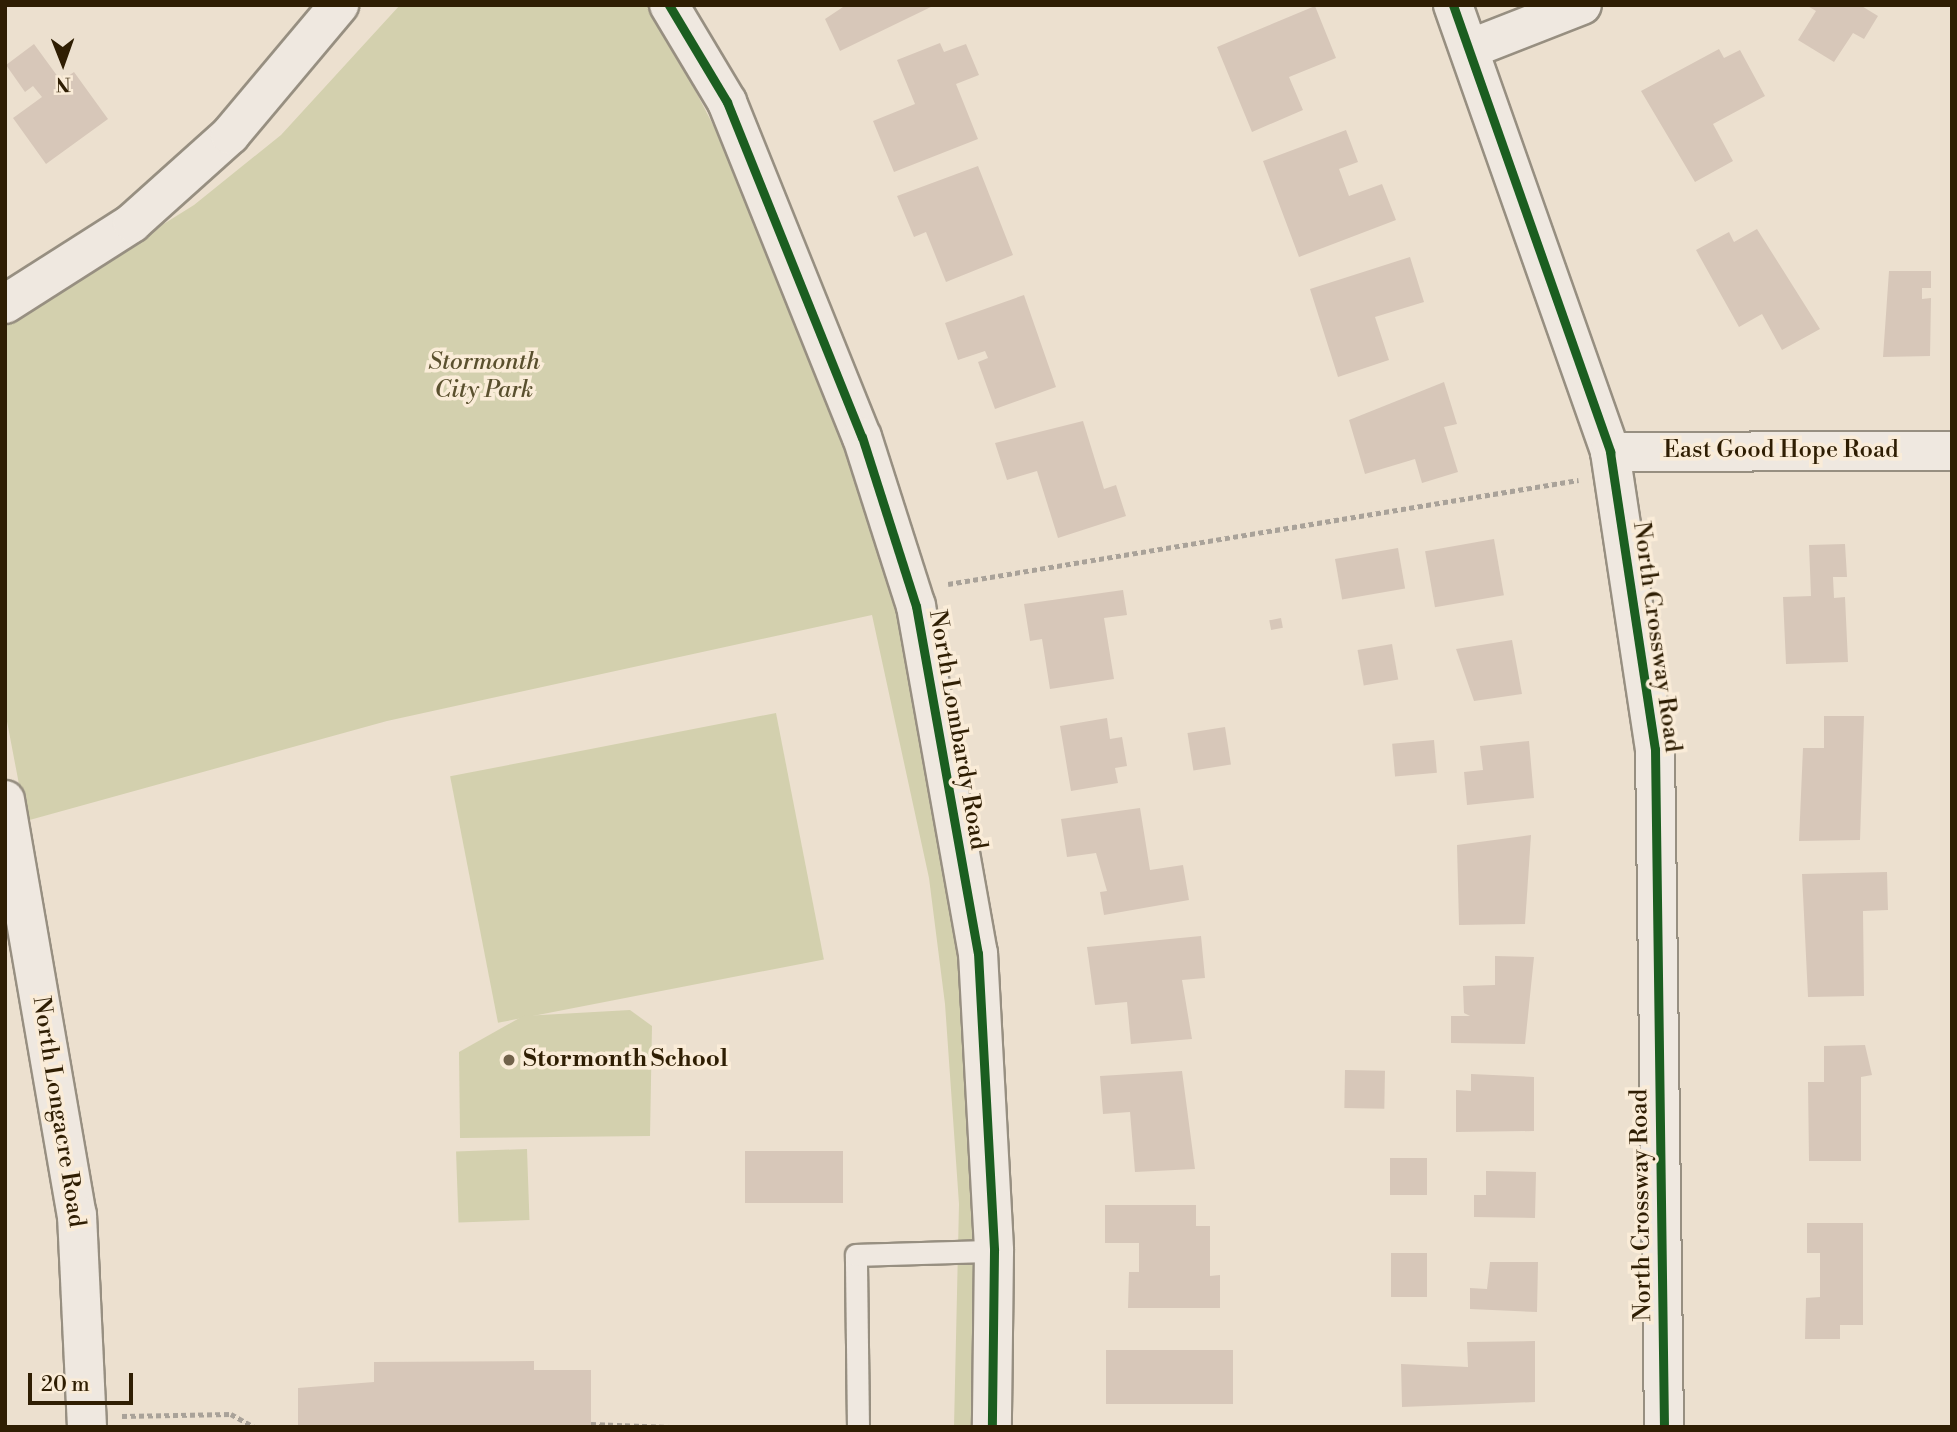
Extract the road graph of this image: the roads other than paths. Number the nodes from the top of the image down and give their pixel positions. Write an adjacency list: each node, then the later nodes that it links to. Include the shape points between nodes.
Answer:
1 (339, 5): 6 (street, via 230,135 132,223)
2 (669, 5): 10 (street, North Lombardy Road, via 727,103 862,437 911,590 978,953)
3 (1453, 5): 5 (street, North Crossway Road)
4 (1583, 5): 5 (street)
5 (1472, 48): 8 (street, North Crossway Road)
6 (5, 304)
7 (1952, 451): 8 (street, East Good Hope Road)
8 (1612, 463): 14 (street, North Crossway Road, via 1655,749)
9 (5, 800): 11 (street, North Longacre Road, via 77,1215)
10 (994, 1251): 12 (lane, via 856,1255); 13 (street, North Lombardy Road)
11 (87, 1422)
12 (858, 1427)
13 (992, 1427)
14 (1664, 1427)

